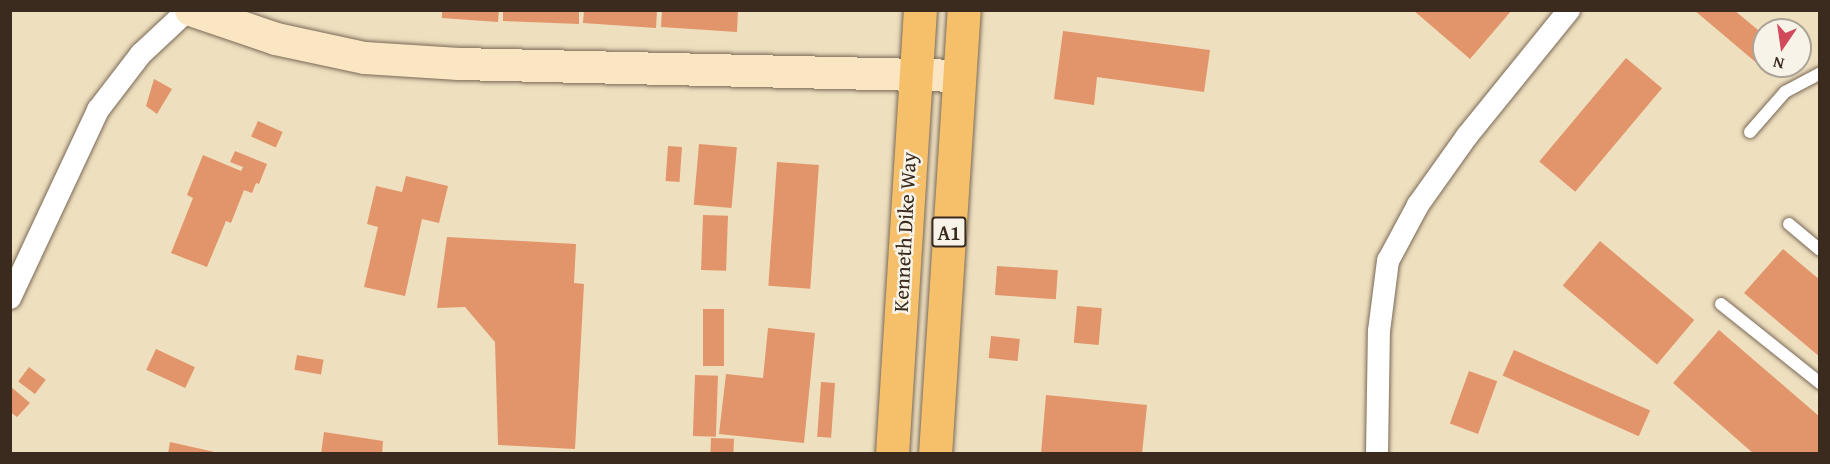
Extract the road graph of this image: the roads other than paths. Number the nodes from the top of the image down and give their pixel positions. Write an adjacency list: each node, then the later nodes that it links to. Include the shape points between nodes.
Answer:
1 (189, 10): 5 (main road, via 276,39 364,58 459,64); 11 (street, via 141,54 98,110)
2 (920, 10): 5 (highway, Kenneth Dike Way / A1)
3 (964, 10): 7 (highway, Kenneth Dike Way / A1)
4 (1569, 10): 18 (street, via 1467,136 1418,205 1388,261 1379,331)
5 (915, 73): 7 (main road); 13 (highway, Kenneth Dike Way / A1)
6 (1820, 73): 8 (lane, via 1785,92)
7 (960, 76): 14 (highway, Kenneth Dike Way / A1)
8 (1750, 132)
9 (1789, 224): 10 (lane)
10 (1820, 249)
11 (10, 298)
12 (1721, 304): 15 (lane)
13 (898, 359): 14 (highway); 16 (highway, Kenneth Dike Way / A1)
14 (941, 363): 17 (highway, Kenneth Dike Way / A1)
15 (1820, 383)
16 (892, 453)
17 (935, 453)
18 (1377, 453)

